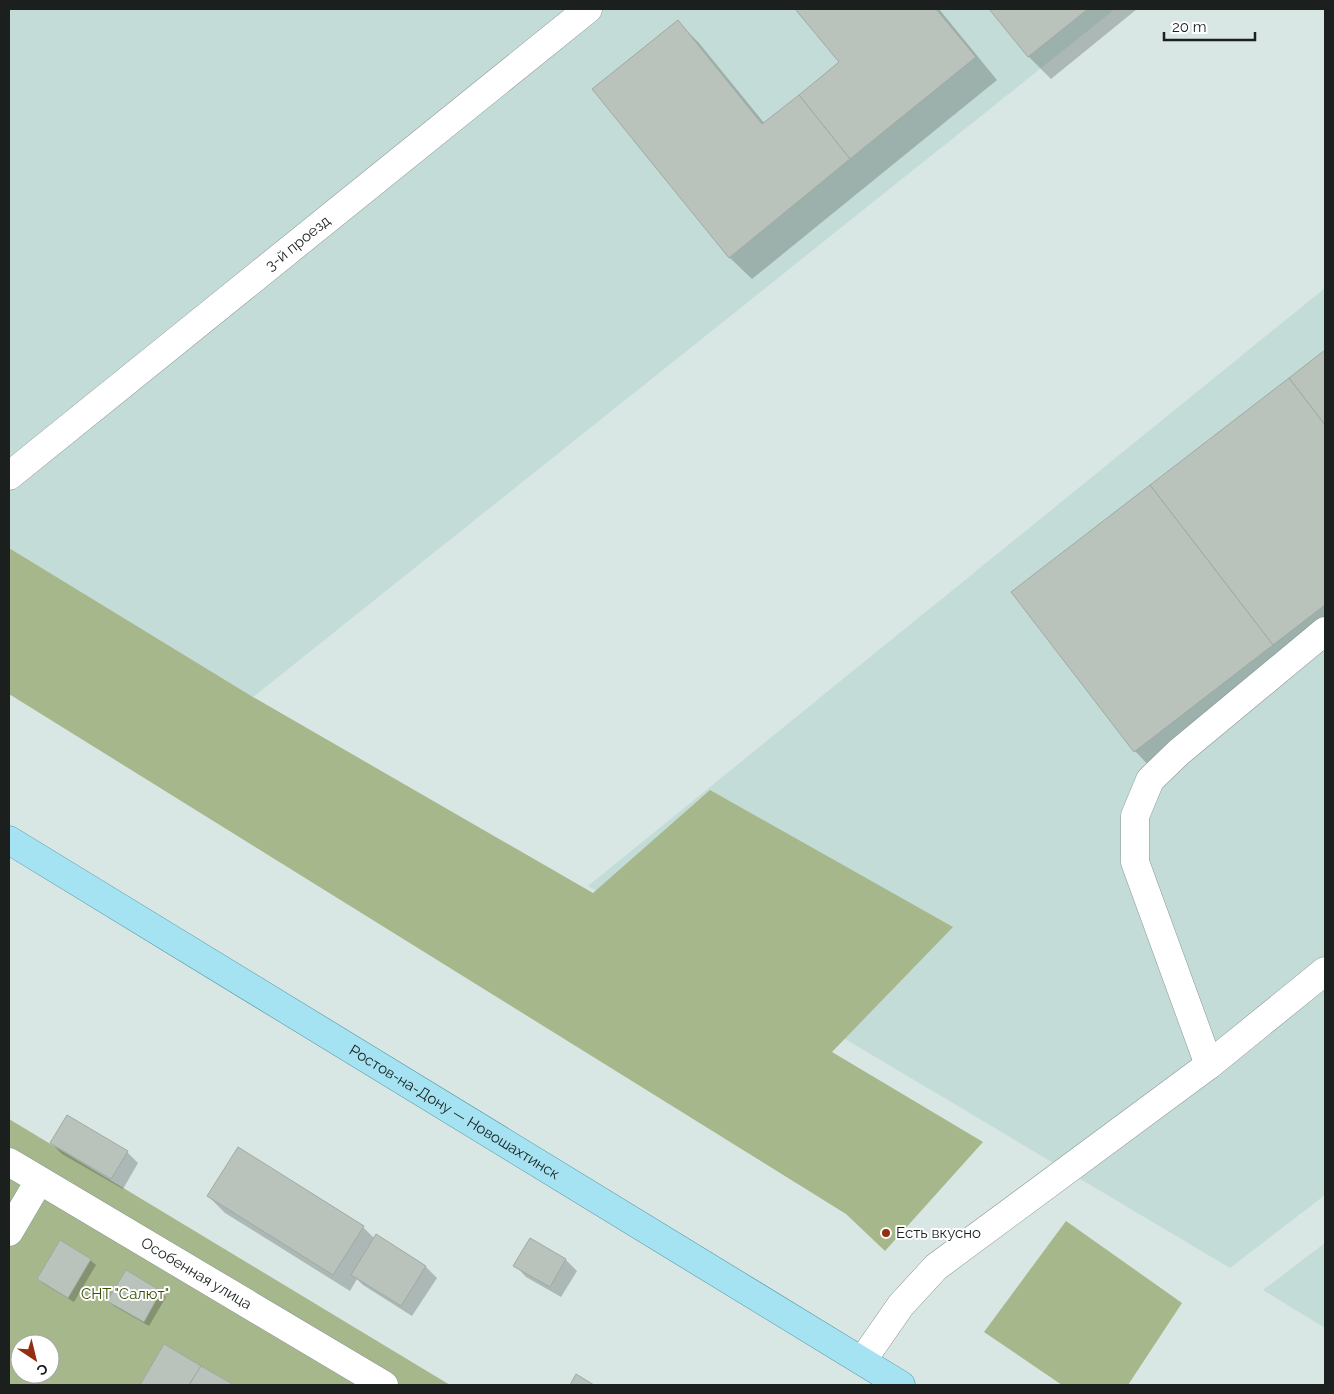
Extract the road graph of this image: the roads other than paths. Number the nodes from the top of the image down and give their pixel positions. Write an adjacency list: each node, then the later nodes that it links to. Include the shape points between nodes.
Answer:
1 (588, 9): 2 (street, 3-й проезд)
2 (9, 476)
3 (1325, 631): 6 (street, via 1179,752 1150,780 1135,816 1134,862)
4 (9, 840): 10 (main road, Ростов-на-Дону — Новошахтинск)
5 (1325, 971): 6 (street)
6 (1208, 1065): 10 (street, via 936,1267 901,1304)
7 (9, 1162): 8 (street, Особенная улица)
8 (39, 1182): 9 (street); 11 (street, Особенная улица)
9 (9, 1232)
10 (862, 1361): 12 (main road, Ростов-на-Дону — Новошахтинск)
11 (384, 1385)
12 (901, 1385)

